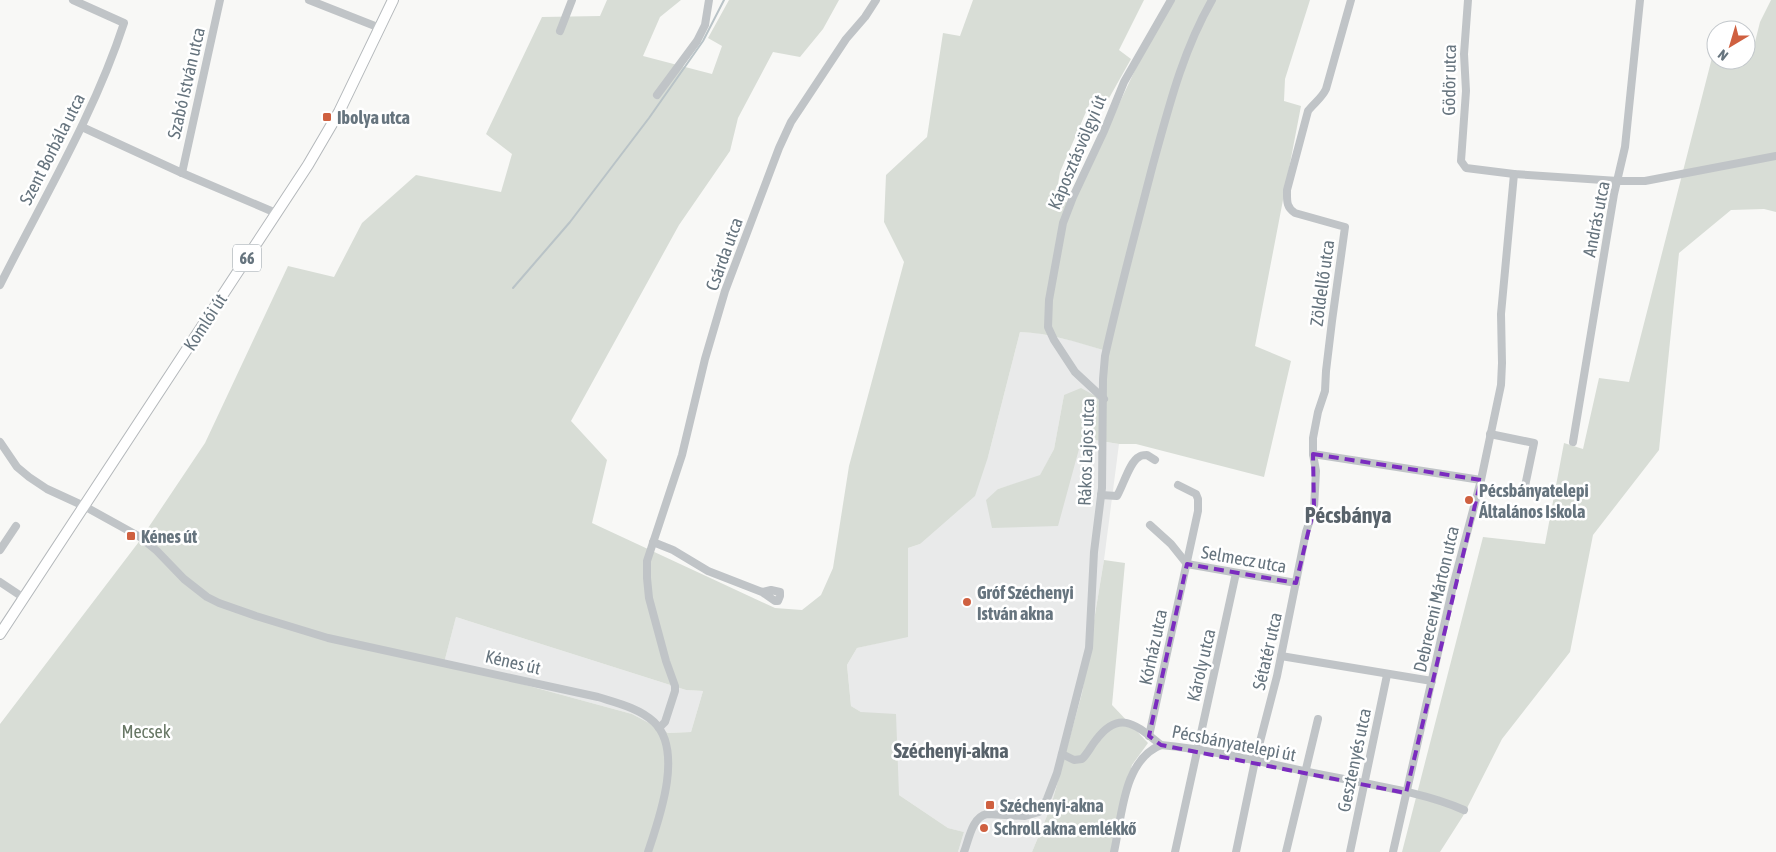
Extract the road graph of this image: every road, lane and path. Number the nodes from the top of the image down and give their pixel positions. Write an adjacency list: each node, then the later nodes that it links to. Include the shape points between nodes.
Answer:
1 (73, 0): 13 (street)
2 (220, 0): 19 (street, Szabó István utca)
3 (309, 0): 14 (street)
4 (393, 0): 14 (main road, Komlói út / 66)
5 (572, 0): 15 (street)
6 (709, 0): 16 (street, via 705,24 697,42)
7 (876, 0): 37 (street, Csárda utca, via 801,106 780,148 725,291 682,454)
8 (1171, 0): 24 (street, Káposztásvölgyi út, via 1124,82 1073,196 1063,223 1049,300 1048,328 1054,340 1075,372)
9 (1212, 0): 24 (street, Rákos Lajos utca, via 1189,45 1169,106 1107,347)
10 (1351, 0): 28 (street, Zöldellő utca, via 1326,89 1308,111 1287,190 1287,204 1295,213 1345,227 1325,391 1313,438)
11 (1468, 0): 20 (street, Gödör utca, via 1461,161 1466,168)
12 (1640, 0): 21 (street, András utca, via 1629,122)
13 (83, 2): 17 (street, Szent Borbála utca, via 124,23)
14 (380, 28): 22 (main road, Komlói út / 66, via 335,119)
15 (560, 31)
16 (657, 95)
17 (82, 127): 19 (street); 23 (street, Szent Borbála utca)
18 (1776, 156): 21 (street, via 1645,181)
19 (182, 173): 22 (street)
20 (1514, 174): 21 (street); 25 (street, Debreceni Márton utca, via 1501,314 1501,385)
21 (1618, 181): 27 (street, András utca)
22 (276, 213): 34 (main road, Komlói út / 66)
23 (0, 285)
24 (1104, 399): 33 (street, Rákos Lajos utca)
25 (1490, 434): 30 (street, Debreceni Márton utca); 32 (street, via 1534,443)
26 (0, 442): 34 (street, Kénes út, via 17,467 29,477)
27 (1573, 442)
28 (1313, 454): 30 (street); 42 (street, Sétatér utca, via 1316,471 1314,508)
29 (1155, 460): 33 (street, via 1147,454 1138,457 1117,496)
30 (1481, 480): 48 (street, Debreceni Márton utca)
31 (1178, 485): 39 (street, Selmecz utca, via 1196,494 1198,499)
32 (1524, 491)
33 (1101, 495): 54 (street, Rákos Lajos utca, via 1094,552 1089,648)
34 (84, 506): 44 (main road, Komlói út / 66); 50 (street, Kénes út, via 142,539 184,579 219,603 328,638 598,697 627,706)
35 (1150, 525): 39 (street, Selmecz utca)
36 (16, 526): 38 (street)
37 (653, 542): 43 (street, via 708,571); 50 (street, Csárda utca, via 647,561 649,598 675,686 665,722)
38 (0, 550)
39 (1187, 564): 40 (street, Selmecz utca); 51 (street, Kórház utca)
40 (1236, 573): 42 (street, Selmecz utca); 53 (street, Károly utca)
41 (0, 582): 44 (street)
42 (1296, 583): 46 (street, Sétatér utca)
43 (762, 592)
44 (24, 598): 45 (main road, Komlói út / 66)
45 (0, 634)
46 (1281, 656): 47 (street); 55 (street, Sétatér utca)
47 (1387, 675): 48 (street); 57 (street, Gesztenyés utca)
48 (1432, 681): 58 (street, Debreceni Márton utca)
49 (1318, 719): 56 (street)
50 (659, 728): 60 (street, via 666,748 669,776)
51 (1149, 736): 52 (street); 54 (street, via 1134,724 1119,723 1110,726 1082,759 1074,760)
52 (1161, 745): 53 (street, Pécsbányatelepi út); 62 (street, Pécsbányatelepi út, via 1152,748 1140,760 1131,777)
53 (1196, 750): 55 (street, Pécsbányatelepi út); 63 (street, Károly utca)
54 (1062, 754): 61 (street, Rákos Lajos utca, via 1051,791 1039,812 1025,816 982,815 976,819)
55 (1255, 761): 56 (street, Pécsbányatelepi út); 64 (street, Sétatér utca)
56 (1306, 772): 57 (street, Pécsbányatelepi út); 65 (street)
57 (1364, 784): 58 (street, Pécsbányatelepi út); 66 (street, Gesztenyés utca)
58 (1406, 793): 59 (street, Pécsbányatelepi út); 67 (street, Debreceni Márton utca)
59 (1464, 810)
60 (648, 852)
61 (964, 852)
62 (1114, 852)
63 (1175, 852)
64 (1236, 852)
65 (1286, 852)
66 (1350, 852)
67 (1393, 852)

